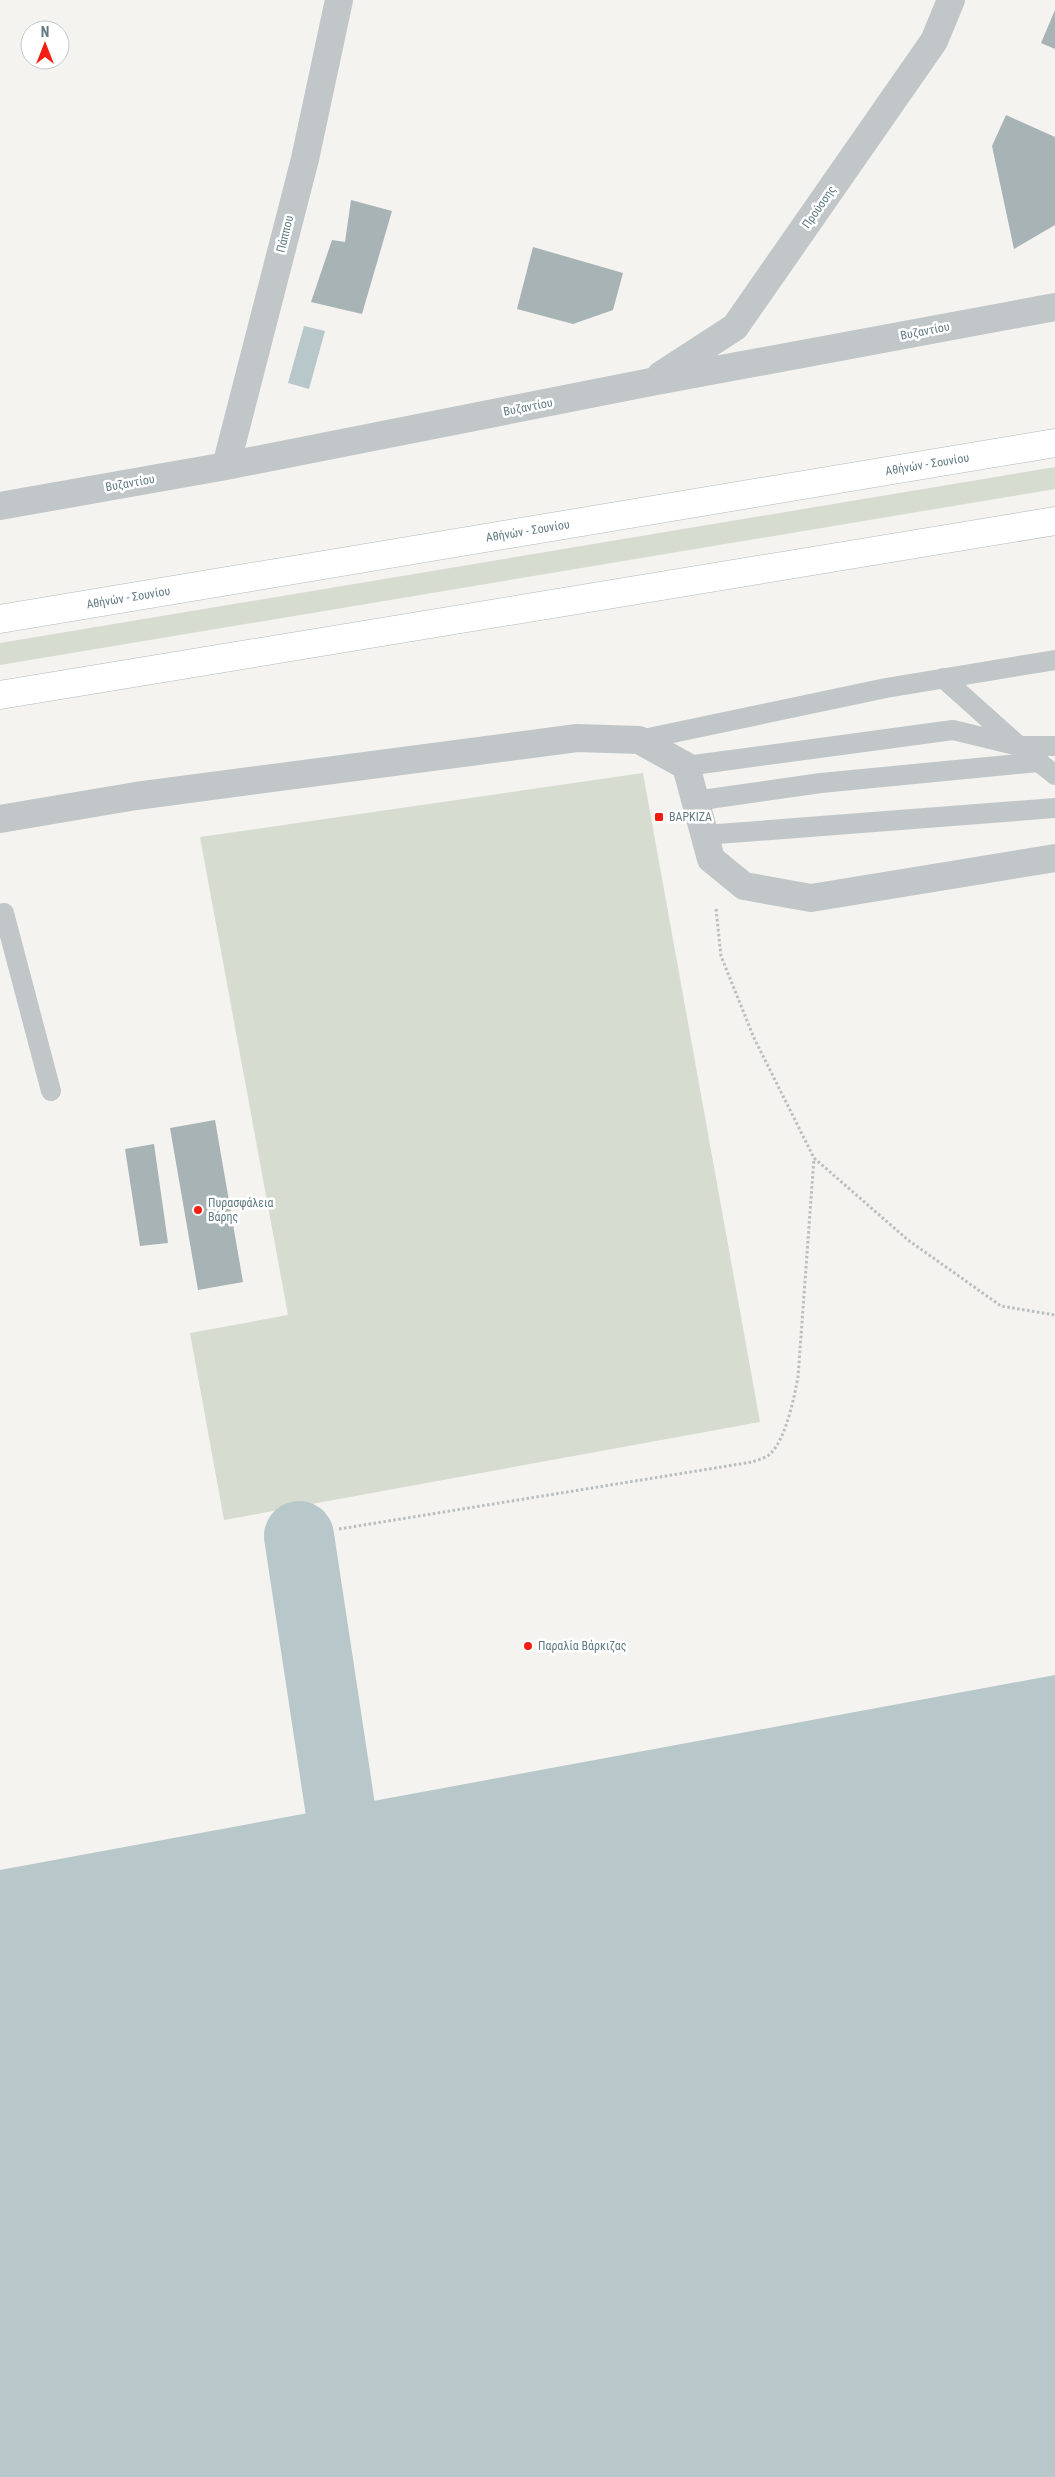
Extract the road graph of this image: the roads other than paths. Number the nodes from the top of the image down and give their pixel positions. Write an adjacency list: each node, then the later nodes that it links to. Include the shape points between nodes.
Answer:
1 (339, 0): 6 (street, Πάππου, via 305,158)
2 (951, 0): 4 (street, Προύσσης, via 934,41 735,327)
3 (1055, 306): 4 (street, Βυζαντίου)
4 (651, 382): 6 (street, Βυζαντίου)
5 (1055, 443): 9 (main road, Αθήνών - Σουνίου)
6 (226, 466): 7 (street, Βυζαντίου)
7 (0, 506)
8 (1055, 521): 12 (main road)
9 (0, 620)
10 (1055, 660): 11 (lane)
11 (943, 678): 13 (lane); 14 (lane)
12 (0, 695)
13 (639, 740): 17 (street); 21 (street, via 577,738 136,796)
14 (1018, 746): 15 (lane); 16 (lane); 17 (lane, via 953,730)
15 (1055, 746)
16 (1038, 762): 18 (lane); 19 (lane, via 821,783)
17 (686, 766): 19 (street)
18 (1055, 774)
19 (695, 801): 22 (street)
20 (1055, 808): 22 (lane)
21 (0, 819)
22 (708, 847): 23 (street, via 744,886 811,898)
23 (1055, 858)
24 (4, 913): 25 (lane)
25 (51, 1090)

